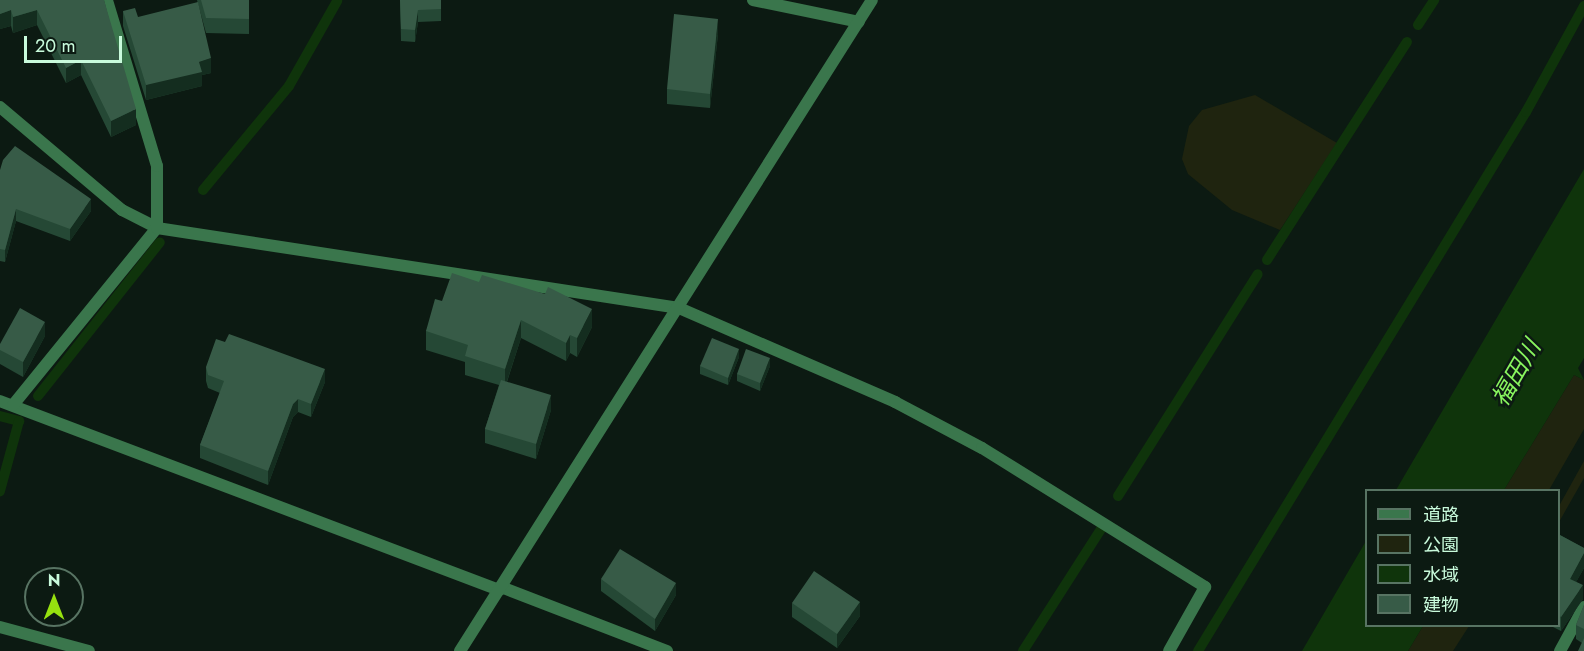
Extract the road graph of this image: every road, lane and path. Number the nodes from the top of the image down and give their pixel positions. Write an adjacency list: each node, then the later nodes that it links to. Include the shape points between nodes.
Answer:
1 (107, 0): 6 (street, via 157,166)
2 (753, 0): 4 (street)
3 (872, 0): 4 (street)
4 (859, 22): 7 (street)
5 (0, 107): 6 (street, via 122,210)
6 (157, 228): 7 (street); 9 (street)
7 (679, 308): 10 (street); 16 (street, via 895,402 982,448 1205,586)
8 (0, 401): 9 (street)
9 (13, 405): 10 (street)
10 (500, 588): 14 (street); 15 (street)
11 (1584, 608): 17 (street)
12 (0, 627): 13 (street)
13 (89, 651)
14 (460, 651)
15 (667, 651)
16 (1169, 651)
17 (1560, 651)

